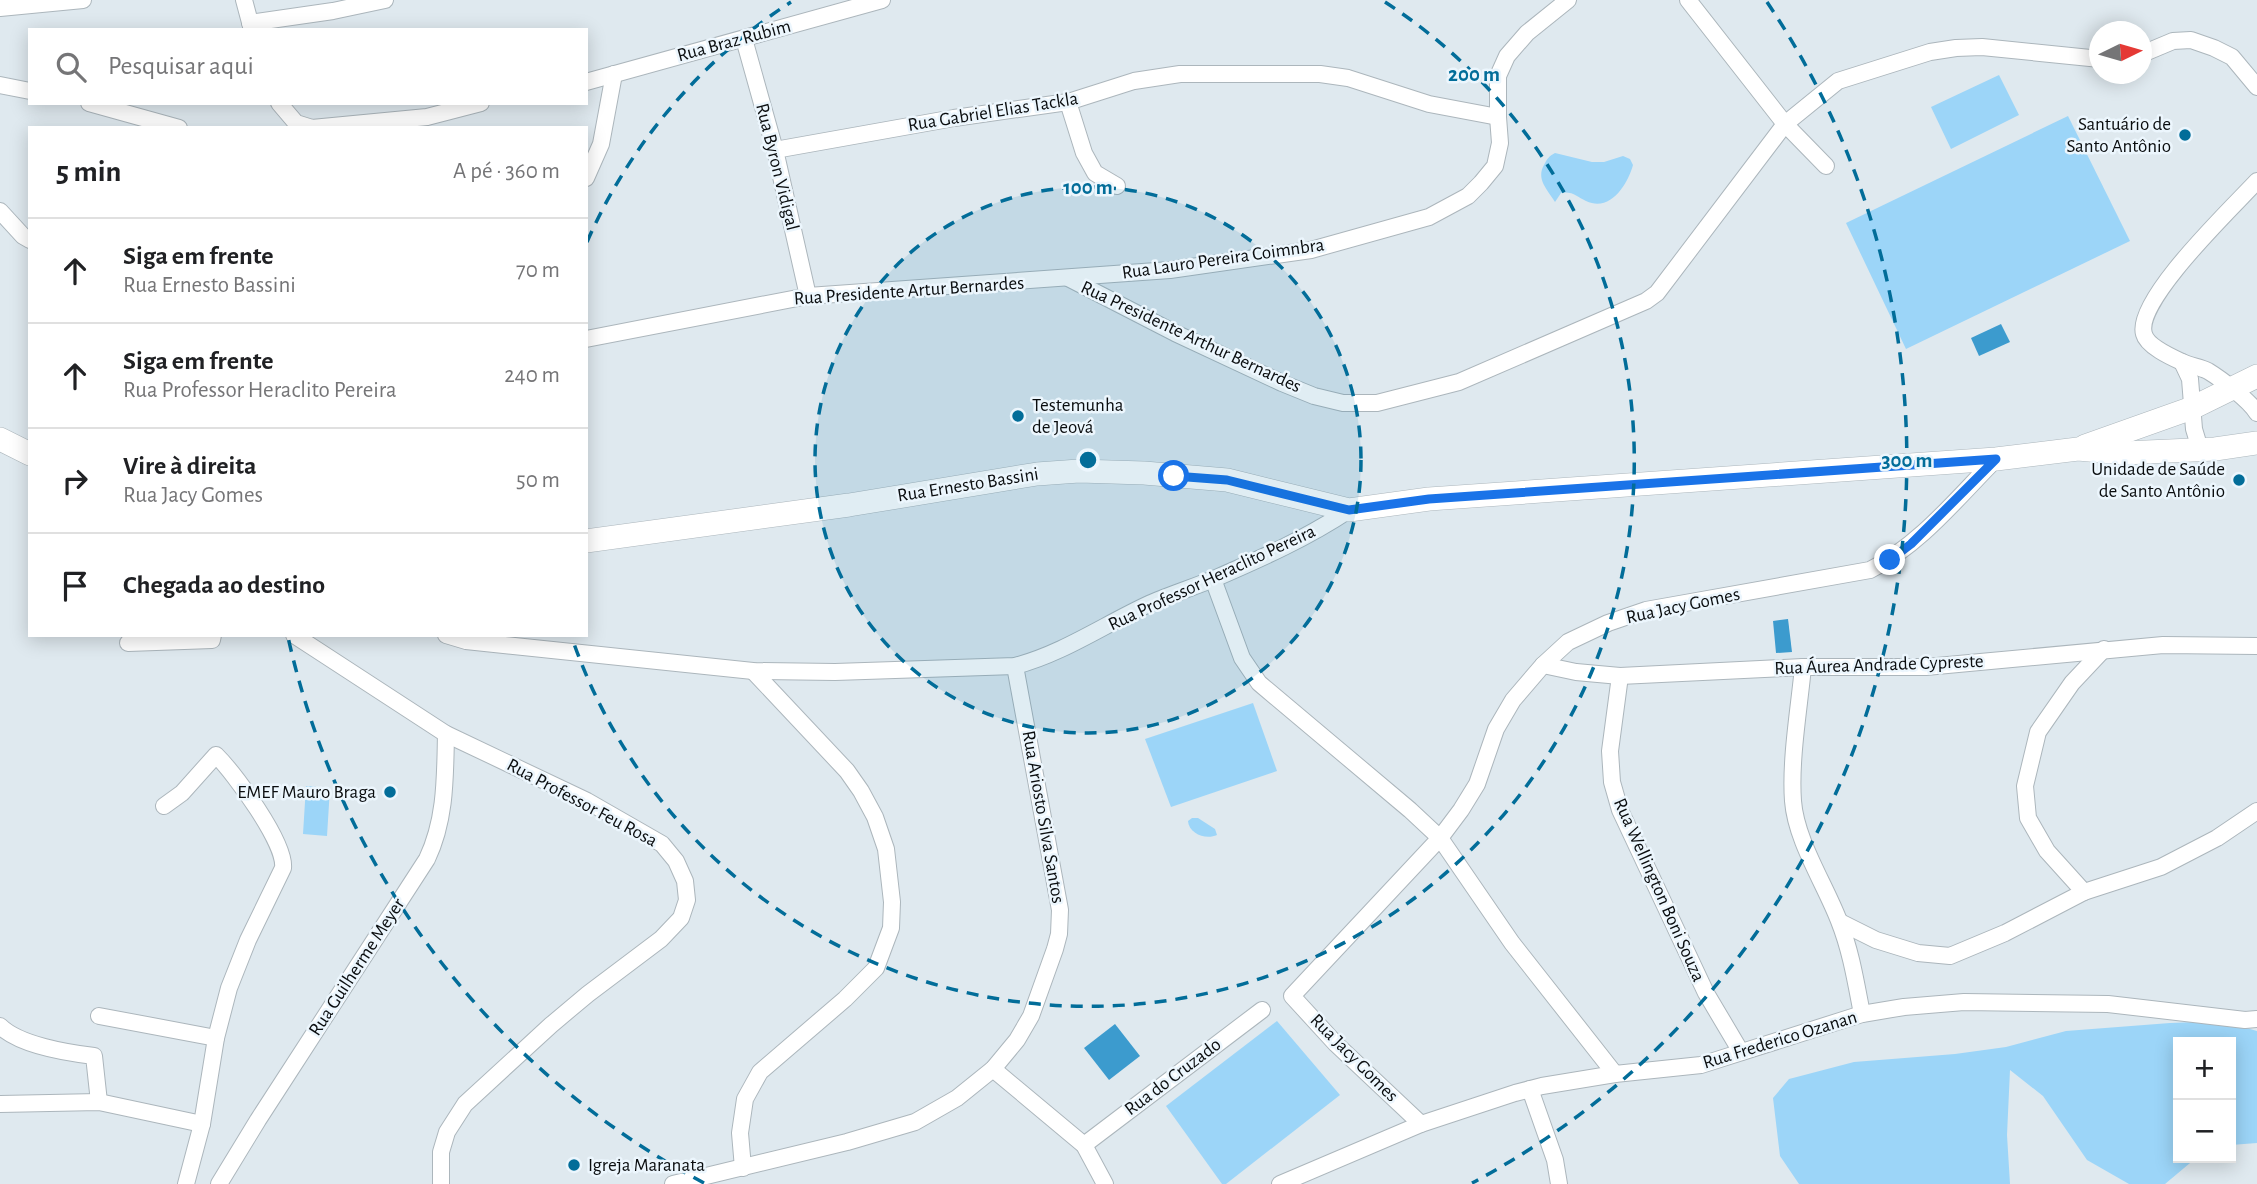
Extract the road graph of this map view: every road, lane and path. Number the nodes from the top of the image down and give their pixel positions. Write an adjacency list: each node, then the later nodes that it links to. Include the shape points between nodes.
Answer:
1 (83, 0): 7 (street)
2 (244, 0): 9 (street)
3 (385, 0): 9 (street)
4 (882, 0): 10 (street, Rua Braz Rubim)
5 (1568, 0): 22 (street, Rua Lauro Pereira Coimnbra, via 1507,56 1499,76)
6 (1688, 0): 23 (street)
7 (65, 1): 8 (street)
8 (0, 8)
9 (251, 27)
10 (744, 39): 13 (street, Rua Braz Rubim); 27 (street, Rua Byron Vidigal)
11 (2152, 50): 16 (street, via 2191,40 2214,48 2232,57)
12 (2089, 58): 23 (street, via 1982,47 1930,52 1838,81)
13 (614, 74): 14 (street, Rua Braz Rubim); 29 (street, via 601,144)
14 (588, 81)
15 (4, 85): 17 (street)
16 (2257, 87)
17 (28, 90)
18 (1068, 102): 22 (street, Rua Gabriel Elias Tackla, via 1134,81 1180,74 1288,72 1348,78 1429,104); 27 (street, Rua Gabriel Elias Tackla); 31 (street, via 1095,173)
19 (96, 105): 24 (street)
20 (281, 105): 25 (street, via 296,122)
21 (473, 105): 26 (street, via 427,117)
22 (1498, 117): 34 (street, Rua Lauro Pereira Coimnbra, via 1500,143 1495,166 1468,196 1429,217 1311,250 1170,270)
23 (1785, 124): 28 (street); 34 (street, Rua Presidente Arthur Bernardes, via 1667,283 1646,301 1459,382 1377,403 1343,403 1314,396)
24 (172, 126)
25 (307, 126)
26 (333, 126)
27 (775, 150): 35 (street, Rua Byron Vidigal)
28 (1826, 166)
29 (588, 173)
30 (2257, 181): 37 (street, via 2179,265 2143,320 2144,336 2154,347)
31 (1117, 186)
32 (0, 211): 33 (street)
33 (28, 239)
34 (1068, 278): 35 (street, Rua Presidente Artur Bernardes)
35 (808, 296): 36 (street, Rua Presidente Artur Bernardes)
36 (588, 339)
37 (2182, 362): 39 (street, via 2206,370); 40 (street, via 2190,379)
38 (2257, 376): 39 (main road)
39 (2232, 389): 40 (main road); 41 (street)
40 (2192, 408): 44 (main road); 45 (street)
41 (2257, 413)
42 (0, 439): 46 (main road)
43 (2254, 439): 45 (main road, Rua Professor Heraclito Pereira)
44 (2078, 449): 45 (main road, Rua Professor Heraclito Pereira, via 2124,453); 47 (main road, Rua Professor Heraclito Pereira)
45 (2200, 449)
46 (28, 453)
47 (1996, 459): 48 (main road, Rua Professor Heraclito Pereira, via 1429,499); 57 (street, Rua Jacy Gomes, via 1911,544 1870,570 1646,610 1568,642)
48 (1349, 510): 49 (main road, Rua Ernesto Bassini, via 1227,480 1079,471); 50 (street, Rua Professor Heraclito Pereira, via 1316,532)
49 (588, 541)
50 (1213, 579): 58 (street, Rua Professor Heraclito Pereira); 65 (street, via 1242,658 1259,683)
51 (213, 637): 54 (street)
52 (297, 637): 62 (street, Rua Professor Feu Rosa)
53 (454, 637): 60 (street, Rua Professor Heraclito Pereira)
54 (128, 643)
55 (2257, 646): 56 (street, Rua Áurea Andrade Cypreste)
56 (2104, 649): 59 (street, Rua Áurea Andrade Cypreste, via 1926,667); 66 (street, via 2072,683 2038,732 2025,786 2028,818 2047,850)
57 (1543, 665): 61 (street, Rua Áurea Andrade Cypreste); 65 (street, Rua Jacy Gomes, via 1513,700 1496,729 1477,784)
58 (1015, 666): 60 (street, Rua Professor Heraclito Pereira); 75 (street, Rua Ariosto Silva Santos, via 1060,922 1031,1016)
59 (1803, 667): 61 (street, Rua Áurea Andrade Cypreste); 67 (street, via 1793,802 1801,834)
60 (754, 671): 83 (street, via 861,791 886,849 892,902 891,928 876,968 760,1072 746,1099 740,1133)
61 (1620, 676): 74 (street, Rua Wellington Boni Souza, via 1610,751 1620,810 1706,993)
62 (446, 734): 85 (street, Rua Guilherme Meyer, via 442,817 427,859); 86 (street, Rua Professor Feu Rosa, via 587,801 662,844 685,881 687,900 681,918 661,939 569,1009 465,1104 447,1132 441,1152)
63 (164, 806): 73 (street, via 216,755 243,787 284,862 234,976)
64 (2257, 811): 66 (street, via 2161,867)
65 (1440, 838): 76 (street, via 1513,943); 81 (street, Rua Jacy Gomes, via 1292,996)
66 (2084, 892): 67 (street, via 1950,956 1907,950)
67 (1840, 922): 69 (street)
68 (1262, 1010): 82 (street, Rua do Cruzado)
69 (1863, 1014): 71 (street, Rua Frederico Ozanan, via 1964,1002 2108,1004); 74 (street, Rua Frederico Ozanan)
70 (99, 1016): 73 (street)
71 (2257, 1019)
72 (0, 1026): 78 (street, via 9,1035 94,1056)
73 (216, 1038): 80 (street)
74 (1741, 1052): 76 (street, Rua Frederico Ozanan, via 1701,1065)
75 (993, 1069): 82 (street); 83 (street, Rua Ariosto Silva Santos, via 957,1098 915,1122)
76 (1615, 1074): 77 (street, Rua Frederico Ozanan)
77 (1530, 1089): 81 (street, Rua Frederico Ozanan); 90 (street)
78 (99, 1102): 79 (street); 80 (street)
79 (0, 1104)
80 (201, 1124): 84 (street)
81 (1420, 1124): 89 (street, Rua Frederico Ozanan)
82 (1084, 1145): 88 (street)
83 (743, 1168): 87 (street, Rua Ariosto Silva Santos)
84 (186, 1184)
85 (219, 1184)
86 (441, 1184)
87 (673, 1184)
88 (1105, 1184)
89 (1280, 1184)
90 (1559, 1184)

